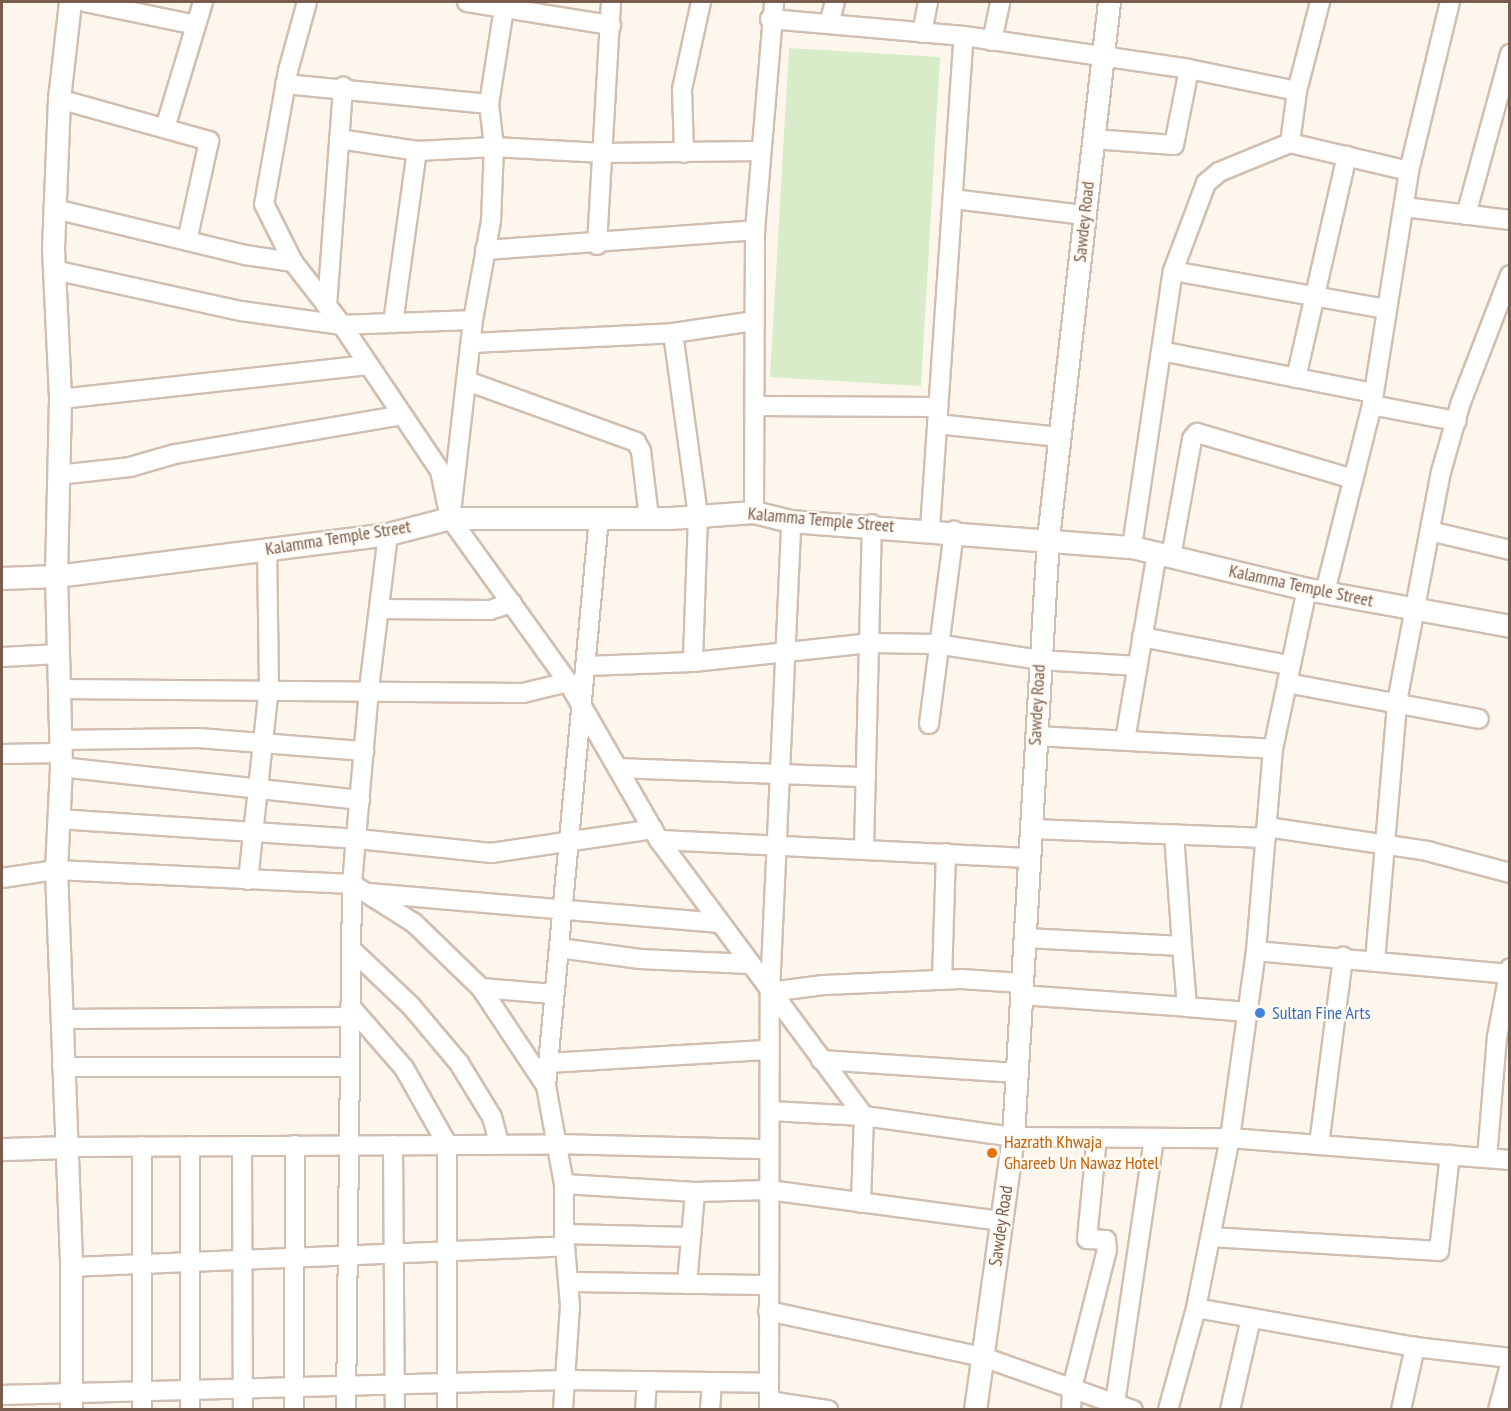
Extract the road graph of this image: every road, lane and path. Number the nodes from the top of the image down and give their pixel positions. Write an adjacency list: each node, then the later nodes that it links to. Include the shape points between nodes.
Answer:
1 (70, 2): 28 (street)
2 (85, 2): 18 (street)
3 (203, 2): 18 (street)
4 (308, 2): 25 (street)
5 (467, 2): 14 (street)
6 (611, 2): 17 (street)
7 (701, 2): 38 (street, via 682,89)
8 (835, 2): 16 (street)
9 (928, 2): 19 (street)
10 (1000, 2): 21 (street)
11 (1109, 2): 23 (street, Sawdey Road)
12 (1320, 2): 27 (street)
13 (1450, 2): 40 (street)
14 (504, 5): 17 (street); 29 (street)
15 (772, 10): 16 (street); 35 (street)
16 (829, 24): 19 (street)
17 (611, 25): 37 (street)
18 (196, 26): 30 (street)
19 (922, 33): 20 (street)
20 (964, 36): 21 (street); 41 (street)
21 (992, 41): 23 (street)
22 (1509, 54): 45 (street)
23 (1102, 57): 24 (street); 31 (street, Sawdey Road)
24 (1189, 69): 27 (street); 31 (street, via 1174,145)
25 (285, 84): 26 (street); 51 (street, via 264,204)
26 (343, 87): 29 (street); 32 (street)
27 (1297, 91): 33 (street)
28 (59, 99): 30 (street); 43 (street)
29 (489, 105): 34 (street)
30 (165, 128): 48 (street, via 209,141)
31 (1093, 138): 44 (street, Sawdey Road)
32 (339, 139): 36 (street); 56 (street)
33 (1290, 143): 39 (street); 53 (street, via 1219,172 1206,183)
34 (494, 147): 36 (street); 37 (street); 50 (street)
35 (760, 150): 38 (street); 47 (street)
36 (417, 151): 60 (street)
37 (603, 153): 38 (street); 49 (street)
38 (684, 153)
39 (1347, 156): 40 (street); 55 (street)
40 (1409, 171): 42 (street)
41 (953, 199): 44 (street); 72 (street)
42 (1404, 207): 45 (street); 57 (street)
43 (55, 209): 48 (street); 52 (street)
44 (1084, 215): 74 (street, Sawdey Road)
45 (1466, 215): 46 (street)
46 (1509, 220)
47 (755, 230): 49 (street); 59 (street)
48 (187, 241): 51 (street)
49 (597, 245): 50 (street)
50 (485, 250): 58 (street)
51 (293, 262): 56 (street)
52 (54, 270): 61 (street, via 241,311); 68 (street)
53 (1173, 271): 55 (street); 64 (street)
54 (1509, 275): 73 (street)
55 (1314, 298): 57 (street); 66 (street)
56 (327, 306): 61 (street)
57 (1387, 309): 69 (street)
58 (473, 320): 60 (street); 63 (street)
59 (753, 321): 62 (street); 70 (street)
60 (393, 323): 61 (street)
61 (342, 325): 65 (street)
62 (673, 333): 63 (street); 78 (street)
63 (472, 343): 67 (street)
64 (1161, 351): 66 (street); 89 (street)
65 (368, 365): 68 (street); 71 (street)
66 (1296, 378): 69 (street)
67 (467, 381): 79 (street); 81 (street, via 636,442 641,451)
68 (60, 399): 75 (street)
69 (1372, 399): 73 (street); 76 (street)
70 (755, 406): 72 (street); 77 (street)
71 (402, 415): 75 (street, via 175,454 130,467); 79 (street, via 440,471)
72 (938, 416): 74 (street); 84 (street)
73 (1456, 421): 86 (street)
74 (1059, 436): 88 (street, Sawdey Road)
75 (58, 475): 93 (street)
76 (1353, 479): 92 (street, via 1197,433 1192,439); 95 (street)
77 (754, 512): 78 (street, Kalamma Temple Street); 82 (street, Kalamma Temple Street)
78 (698, 516): 81 (street, Kalamma Temple Street); 107 (street)
79 (450, 518): 80 (street, Kalamma Temple Street); 87 (street, Kalamma Temple Street); 96 (street)
80 (598, 518): 81 (street, Kalamma Temple Street); 108 (street)
81 (649, 518)
82 (791, 521): 83 (street, Kalamma Temple Street); 103 (street)
83 (872, 524): 84 (street, Kalamma Temple Street); 101 (street)
84 (930, 529): 85 (street, Kalamma Temple Street)
85 (954, 531): 88 (street, Kalamma Temple Street); 102 (street)
86 (1430, 531): 91 (street); 98 (street)
87 (388, 534): 90 (street, Kalamma Temple Street); 97 (street)
88 (1048, 538): 89 (street, Kalamma Temple Street); 106 (street, Sawdey Road)
89 (1132, 547): 92 (street, Kalamma Temple Street)
90 (267, 549): 93 (street, Kalamma Temple Street); 112 (street)
91 (1509, 550)
92 (1164, 555): 95 (street, Kalamma Temple Street); 100 (street)
93 (56, 576): 94 (street, Kalamma Temple Street); 104 (street)
94 (2, 578)
95 (1316, 590): 98 (street, Kalamma Temple Street); 110 (street)
96 (512, 603): 97 (street, via 490,610); 111 (street)
97 (379, 609): 114 (street)
98 (1416, 609): 99 (street, Kalamma Temple Street); 115 (street)
99 (1509, 626)
100 (1142, 637): 109 (street); 110 (street)
101 (870, 643): 102 (street); 103 (street); 128 (street)
102 (936, 644): 106 (street); 118 (street)
103 (786, 650): 107 (street); 127 (street)
104 (59, 654): 105 (street); 113 (street)
105 (2, 657)
106 (1040, 660): 109 (street); 119 (street, Sawdey Road)
107 (693, 662): 108 (street)
108 (586, 666): 116 (street)
109 (1138, 666): 120 (street)
110 (1288, 674): 115 (street); 122 (street)
111 (568, 682): 114 (street, via 523,693); 116 (street)
112 (269, 688): 113 (street); 114 (street); 121 (street)
113 (60, 689): 124 (street)
114 (369, 689): 123 (street)
115 (1397, 702): 117 (street); 140 (street)
116 (582, 705): 126 (street); 138 (street)
117 (1479, 718)
118 (928, 724)
119 (1036, 736): 120 (street); 132 (street, Sawdey Road)
120 (1125, 740): 122 (street)
121 (264, 743): 123 (street); 124 (street, via 198,738); 129 (street)
122 (1273, 749): 133 (street)
123 (364, 751): 130 (street)
124 (60, 753): 125 (street); 129 (street); 131 (street)
125 (2, 754)
126 (618, 768): 127 (street); 136 (street)
127 (781, 774): 128 (street); 139 (street)
128 (866, 777): 141 (street)
129 (259, 787): 130 (street); 134 (street)
130 (360, 800): 137 (street)
131 (58, 819): 134 (street); 144 (street)
132 (1031, 829): 135 (street); 143 (street, Sawdey Road)
133 (1267, 832): 135 (street); 140 (street, via 1326,833); 155 (street)
134 (255, 833): 137 (street); 147 (street)
135 (1174, 834): 152 (street)
136 (656, 835): 138 (street); 139 (street); 150 (street)
137 (358, 839): 138 (street, via 491,853); 148 (street)
138 (569, 841): 149 (street)
139 (778, 843): 141 (street); 163 (street)
140 (1388, 845): 145 (street); 157 (street)
141 (864, 848): 142 (street)
142 (946, 853): 143 (street); 160 (street)
143 (1029, 858): 151 (street, Sawdey Road)
144 (56, 870): 146 (street); 147 (street); 168 (street)
145 (1509, 873)
146 (2, 878)
147 (248, 880): 148 (street)
148 (359, 888): 149 (street); 154 (street); 161 (street, via 414,923)
149 (563, 908): 150 (street); 153 (street)
150 (720, 923): 158 (street)
151 (1025, 938): 152 (street); 162 (street, Sawdey Road)
152 (1182, 946): 165 (street)
153 (559, 948): 158 (street, via 640,959); 164 (street)
154 (351, 949): 166 (street); 183 (street, via 411,1006 459,1063 492,1117)
155 (1256, 951): 156 (street); 167 (street)
156 (1343, 957): 157 (street); 187 (street)
157 (1376, 961): 159 (street)
158 (750, 964): 163 (street)
159 (1509, 971): 196 (street, via 1497,1037)
160 (942, 980): 162 (street); 163 (street, via 824,985)
161 (481, 988): 164 (street); 175 (street)
162 (1022, 989): 165 (street); 174 (street, Sawdey Road)
163 (770, 992): 169 (street); 170 (street)
164 (554, 994): 171 (street)
165 (1186, 1007): 167 (street)
166 (350, 1011): 168 (street); 173 (street); 182 (street, via 404,1068)
167 (1248, 1012): 181 (street)
168 (61, 1019): 172 (street)
169 (770, 1050): 171 (street); 176 (street)
170 (821, 1060): 174 (street); 177 (street)
171 (548, 1063): 175 (street)
172 (62, 1067): 173 (street); 191 (street)
173 (347, 1067): 192 (street)
174 (1017, 1073): 178 (street, Sawdey Road)
175 (546, 1086): 184 (street)
176 (770, 1111): 177 (street); 194 (street)
177 (864, 1116): 178 (street); 201 (street)
178 (1013, 1137): 179 (street); 202 (street, Sawdey Road)
179 (1097, 1137): 180 (street); 229 (street, via 1087,1239 1106,1240 1107,1250)
180 (1154, 1138): 181 (street); 238 (street)
181 (1230, 1138): 187 (street); 204 (street)
182 (447, 1144): 183 (street); 186 (street); 206 (street)
183 (500, 1144): 184 (street)
184 (558, 1144): 194 (street); 198 (street)
185 (295, 1145): 190 (street); 192 (street); 209 (street)
186 (393, 1145): 192 (street); 207 (street)
187 (1319, 1145): 195 (street)
188 (142, 1146): 189 (street); 191 (street); 212 (street)
189 (190, 1146): 190 (street); 211 (street)
190 (242, 1146): 210 (street)
191 (64, 1147): 193 (street); 213 (street)
192 (349, 1148): 208 (street)
193 (2, 1149)
194 (769, 1149): 199 (street)
195 (1450, 1155): 196 (street); 204 (street, via 1439,1251)
196 (1487, 1158): 197 (street)
197 (1509, 1160)
198 (564, 1184): 200 (street); 205 (street)
199 (769, 1190): 200 (street); 201 (street); 216 (street)
200 (695, 1192): 203 (street)
201 (861, 1203): 202 (street)
202 (1002, 1221): 221 (street, Sawdey Road)
203 (689, 1237): 205 (street); 215 (street)
204 (1212, 1237): 217 (street)
205 (565, 1240): 206 (street); 214 (street)
206 (447, 1251): 207 (street); 227 (street)
207 (394, 1253): 208 (street); 228 (street)
208 (348, 1255): 209 (street); 230 (street)
209 (294, 1257): 210 (street); 231 (street)
210 (242, 1260): 211 (street); 232 (street)
211 (190, 1262): 212 (street); 236 (street)
212 (142, 1264): 213 (street); 235 (street)
213 (70, 1267): 237 (street)
214 (569, 1282): 215 (street); 224 (street)
215 (687, 1284): 216 (street)
216 (768, 1285): 218 (street)
217 (1196, 1308): 219 (street); 251 (street)
218 (768, 1311): 221 (street); 234 (street)
219 (1251, 1318): 220 (street); 252 (street)
220 (1415, 1347): 222 (street); 253 (street)
221 (983, 1357): 229 (street); 248 (street, Sawdey Road)
222 (1509, 1358)
223 (1508, 1374): 254 (street)
224 (565, 1380): 225 (street); 227 (street); 245 (street)
225 (647, 1381): 226 (street); 246 (street)
226 (712, 1382): 234 (street); 247 (street)
227 (447, 1385): 228 (street); 244 (street)
228 (395, 1387): 230 (street); 243 (street)
229 (1072, 1388): 238 (street); 249 (street)
230 (346, 1389): 231 (street); 242 (street)
231 (294, 1390): 232 (street); 241 (street)
232 (243, 1391): 236 (street); 240 (street)
233 (2, 1395): 237 (street)
234 (769, 1398): 239 (street)
235 (142, 1401): 236 (street); 237 (street)
236 (190, 1401)
237 (71, 1402)
238 (1115, 1403): 250 (street)
239 (826, 1409)
240 (243, 1410)
241 (294, 1410)
242 (346, 1410)
243 (395, 1410)
244 (447, 1410)
245 (563, 1410)
246 (645, 1410)
247 (710, 1410)
248 (975, 1410)
249 (1071, 1410)
250 (1133, 1410)
251 (1168, 1410)
252 (1230, 1410)
253 (1401, 1410)
254 (1498, 1410)

